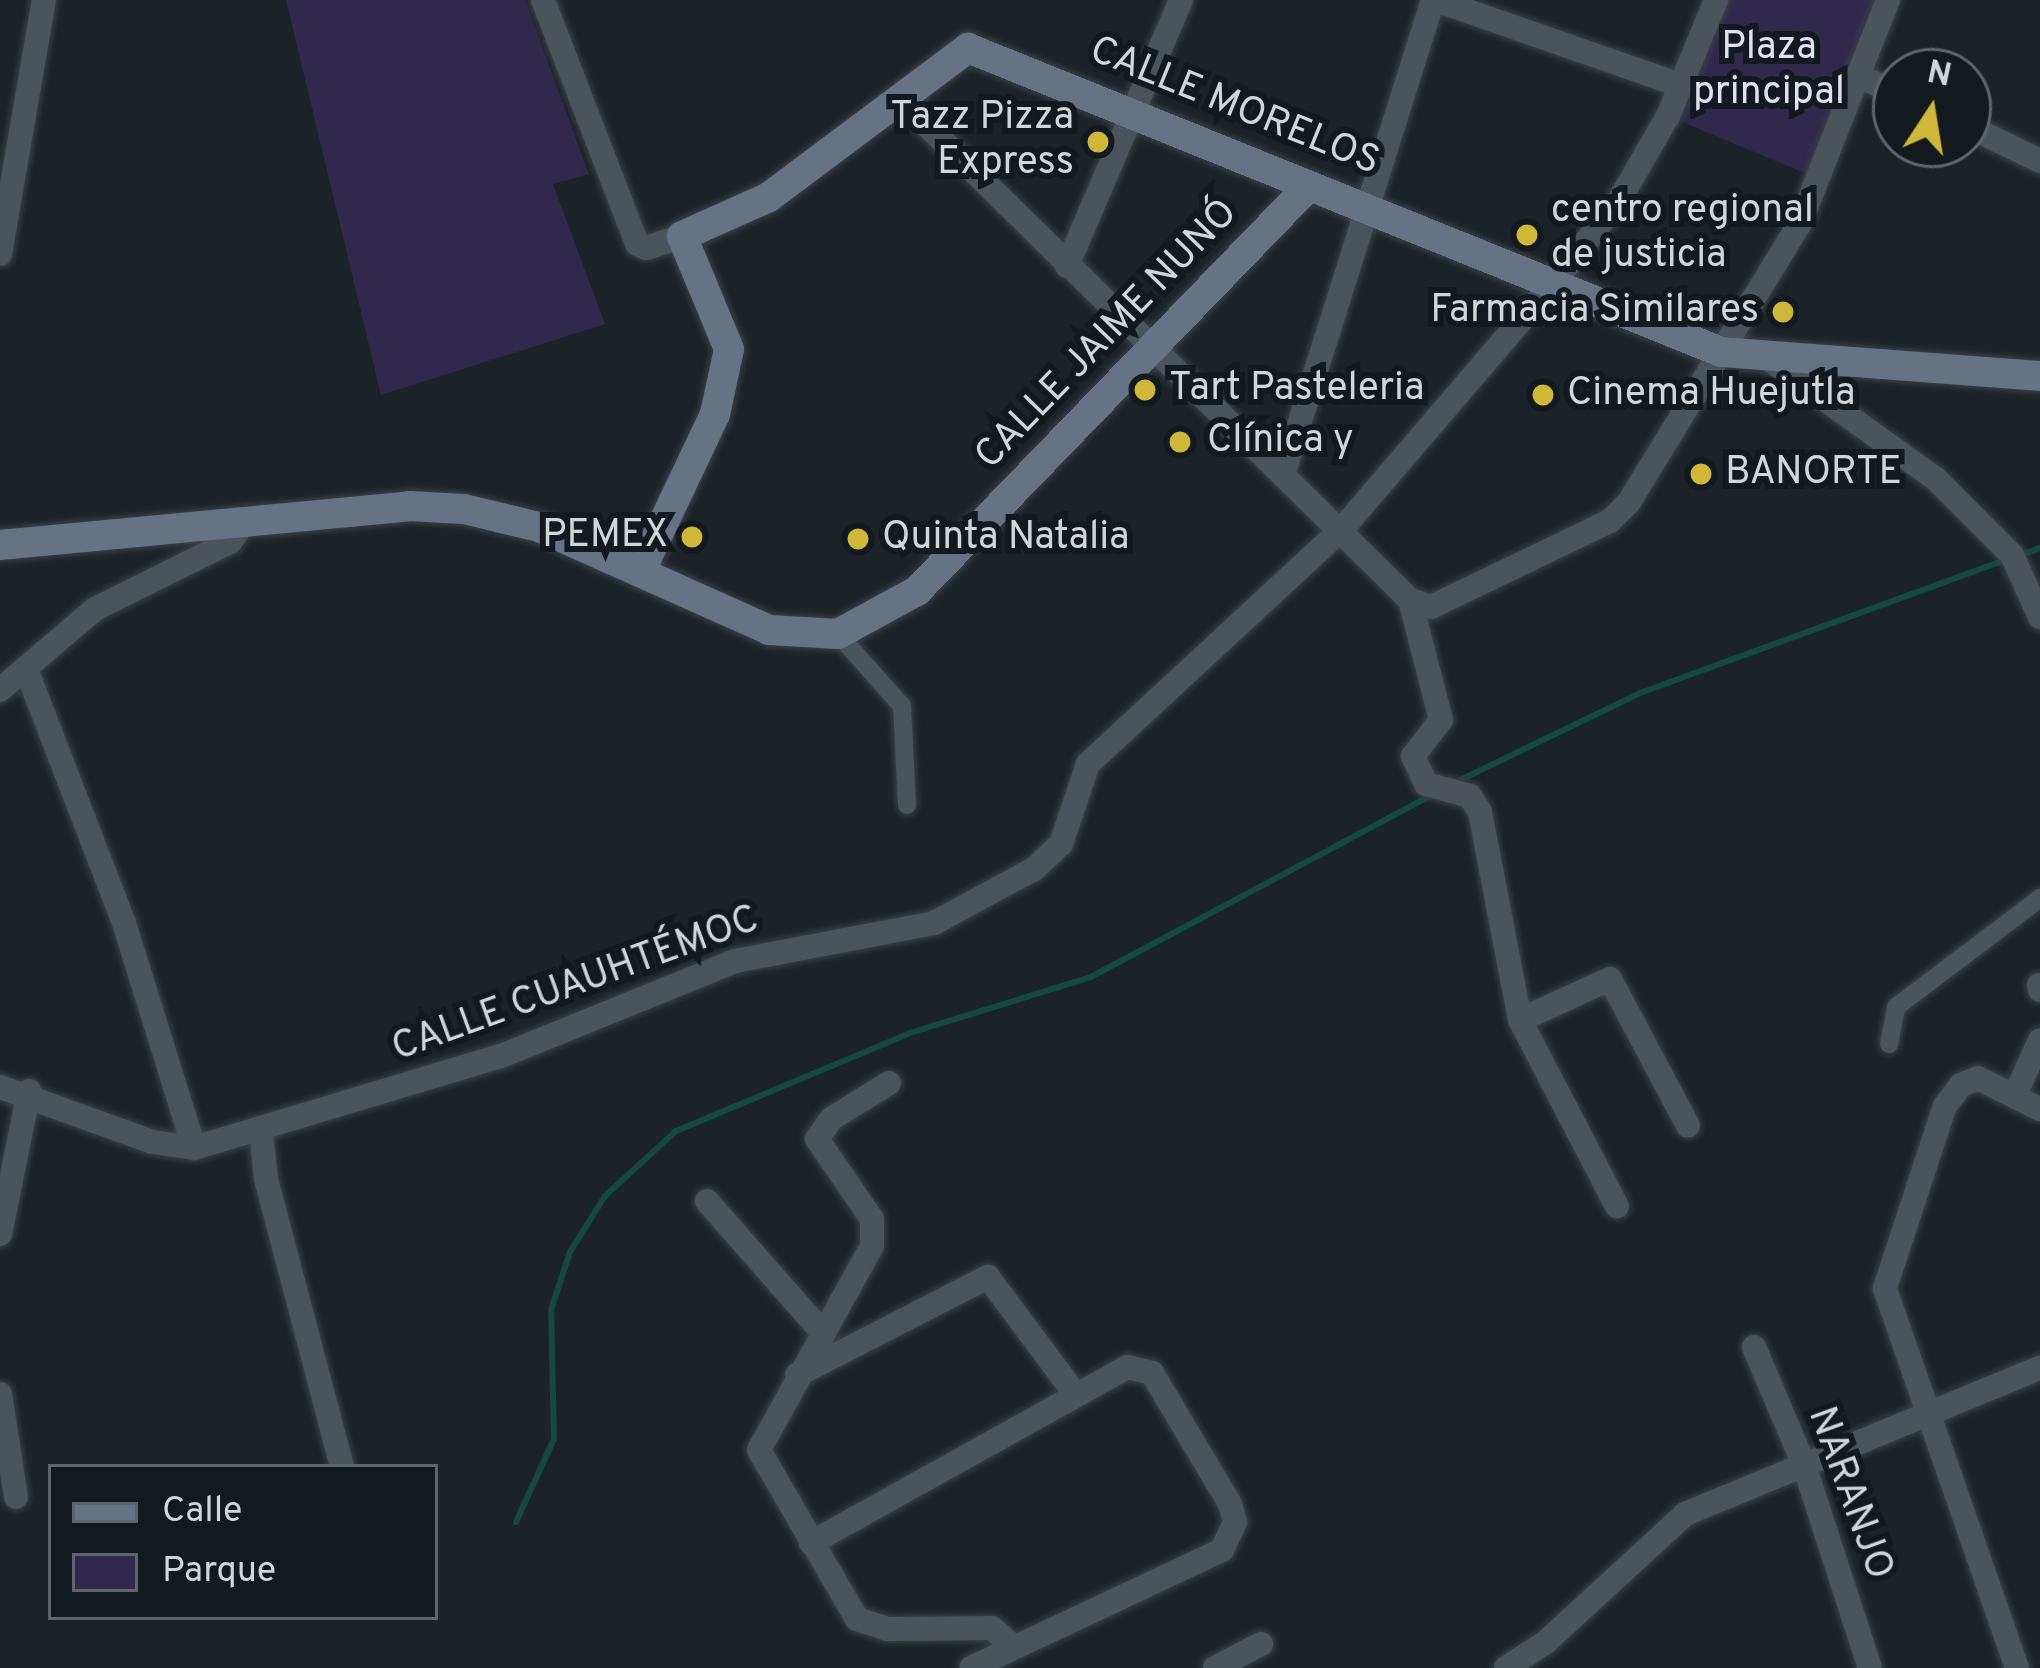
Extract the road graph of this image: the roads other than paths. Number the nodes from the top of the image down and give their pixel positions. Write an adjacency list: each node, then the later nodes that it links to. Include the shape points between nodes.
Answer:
1 (44, 0): 17 (street)
2 (543, 0): 16 (street, via 637,244)
3 (1181, 0): 11 (street)
4 (1434, 0): 9 (street); 15 (street)
5 (1716, 0): 9 (street, CALLE CUAUHTÉMOC)
6 (1888, 0): 7 (street)
7 (1857, 75): 8 (street); 21 (street, via 1800,223)
8 (1872, 82)
9 (1680, 85): 19 (street, CALLE CUAUHTÉMOC, via 1619,199)
10 (899, 98): 11 (main road, CALLE MORELOS, via 968,48); 16 (main road, CALLE MORELOS, via 769,197); 18 (street)
11 (1136, 110): 14 (main road, CALLE MORELOS); 18 (street)
12 (1992, 138): 13 (street)
13 (2040, 161)
14 (1308, 187): 15 (main road, CALLE MORELOS); 20 (main road, CALLE JAIME NUNÓ)
15 (1369, 205): 19 (main road, CALLE MORELOS); 24 (street)
16 (682, 236): 28 (main road, via 729,349 715,414)
17 (0, 254)
18 (1067, 266): 20 (street)
19 (1555, 281): 21 (main road, CALLE MORELOS); 26 (street, CALLE CUAUHTÉMOC)
20 (1151, 345): 24 (street); 31 (main road, CALLE JAIME NUNÓ, via 916,591)
21 (1721, 352): 22 (main road, CALLE MORELOS); 29 (street, via 1610,521)
22 (1766, 357): 23 (main road, CALLE MORELOS); 30 (street, via 1936,478 2012,555)
23 (2040, 376)
24 (1285, 470): 26 (street)
25 (246, 519): 27 (main road); 28 (main road, via 464,509 539,526); 32 (street, via 230,542 95,609)
26 (1342, 528): 29 (street); 45 (street, CALLE CUAUHTÉMOC, via 1088,764 1061,844 1034,869 934,923 735,961 501,1056)
27 (0, 545)
28 (641, 570): 31 (main road, via 769,631)
29 (1421, 604): 36 (street, via 1441,721 1413,756 1426,784 1470,796 1480,812)
30 (2036, 610)
31 (838, 634): 34 (street, via 902,706)
32 (26, 669): 33 (street); 46 (street, via 124,923)
33 (0, 690)
34 (907, 805)
35 (2040, 898): 38 (street, via 1896,1007)
36 (1520, 1019): 44 (street, via 1610,979); 48 (street)
37 (2040, 1040): 42 (street)
38 (1889, 1044)
39 (889, 1083): 50 (street, via 831,1119 817,1138 872,1220 872,1246)
40 (0, 1087): 41 (street, CALLE CUAUHTÉMOC)
41 (29, 1091): 46 (street, CALLE CUAUHTÉMOC, via 153,1142); 49 (street)
42 (2015, 1095): 43 (street); 56 (street, via 1978,1078 1960,1085 1945,1106 1886,1288)
43 (2040, 1109)
44 (1688, 1126)
45 (261, 1132): 46 (street, CALLE CUAUHTÉMOC); 57 (street, via 266,1179)
46 (194, 1148)
47 (707, 1202): 50 (street)
48 (1617, 1206)
49 (0, 1234)
50 (822, 1332): 53 (street)
51 (1754, 1347): 58 (street, NARANJO)
52 (2040, 1368): 56 (street)
53 (797, 1375): 55 (street, via 988,1277); 60 (street, via 760,1450)
54 (0, 1394): 59 (street)
55 (1076, 1395): 60 (street); 62 (street, via 1139,1368 1152,1373 1234,1522 1222,1550)
56 (1934, 1416): 58 (street); 67 (street)
57 (341, 1464)
58 (1804, 1465): 65 (street, via 1684,1514 1546,1642); 66 (street, NARANJO)
59 (16, 1496)
60 (812, 1543): 62 (street, via 856,1618 887,1629 992,1628)
61 (1261, 1644): 64 (street)
62 (1014, 1647): 63 (street)
63 (971, 1668)
64 (1215, 1668)
65 (1506, 1668)
66 (1870, 1668)
67 (2017, 1668)

